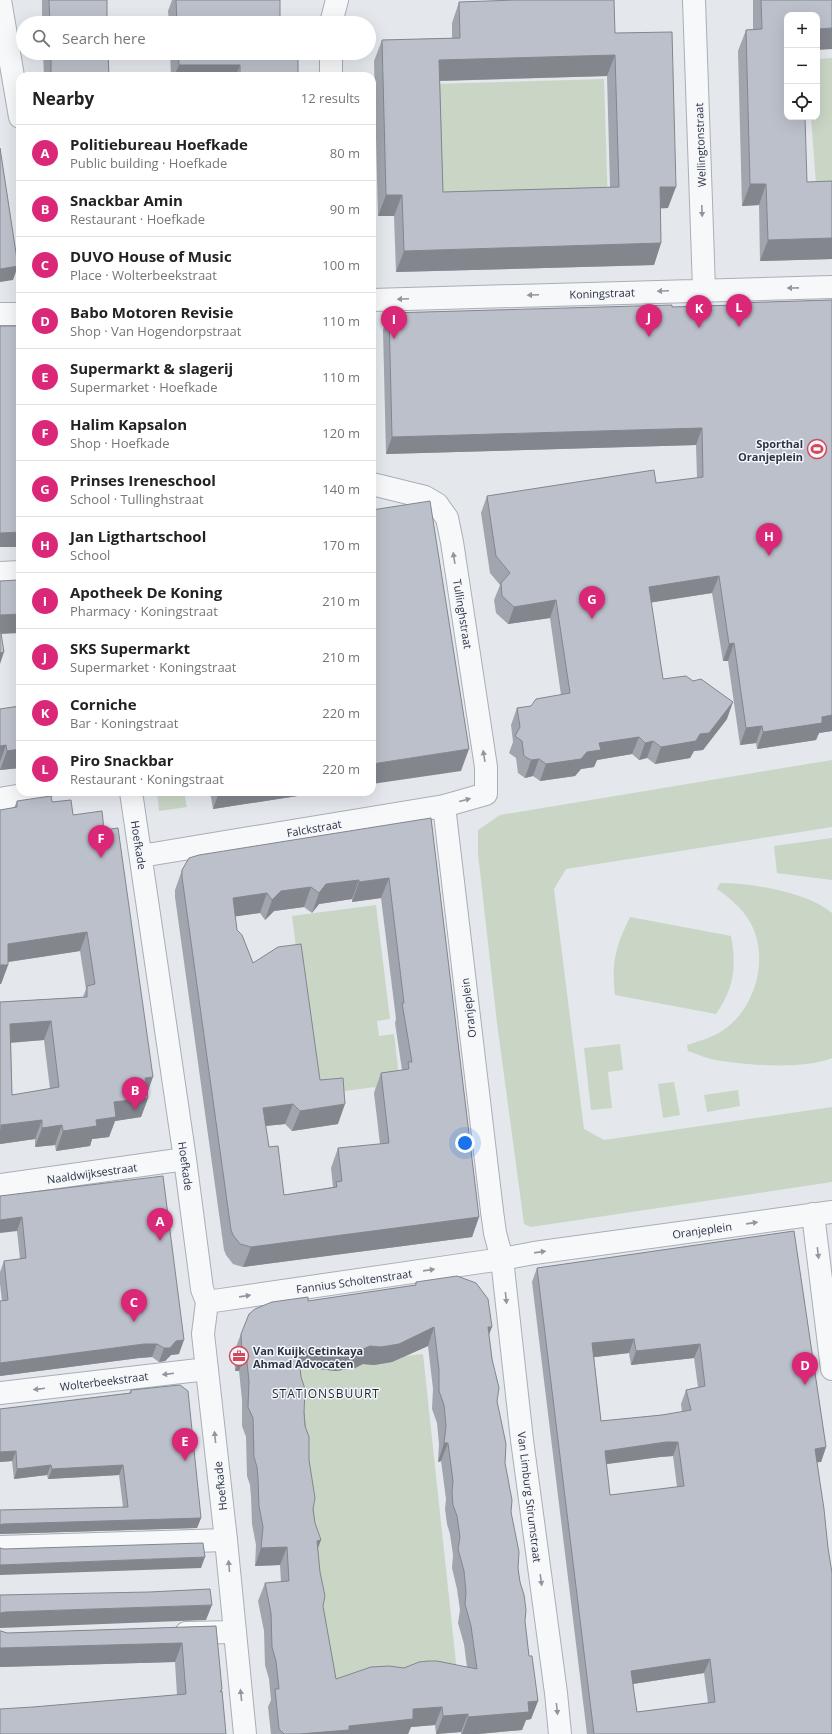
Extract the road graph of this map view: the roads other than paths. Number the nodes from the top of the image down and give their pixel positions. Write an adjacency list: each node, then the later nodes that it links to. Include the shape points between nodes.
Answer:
1 (0, 0): 7 (street)
2 (337, 0): 4 (street)
3 (694, 0): 9 (street, Wellingtonstraat, one-way to 9)
4 (334, 16)
5 (331, 60): 6 (street)
6 (331, 72)
7 (16, 94)
8 (832, 287): 9 (street, Koningstraat, one-way to 9)
9 (704, 289): 10 (street, Koningstraat, one-way to 10)
10 (376, 300)
11 (0, 314): 12 (street)
12 (16, 314)
13 (376, 485): 16 (street, Tullinghstraat, one-way to 13, via 486,767 452,542 446,518 437,504 425,497)
14 (16, 572): 15 (street)
15 (0, 573)
16 (486, 794): 20 (street, Falckstraat, one-way to 16)
17 (18, 796): 19 (street)
18 (132, 796): 21 (street, Hoefkade)
19 (0, 799)
20 (444, 806): 21 (street, Falckstraat); 25 (street, Oranjeplein, via 492,1211)
21 (141, 856): 22 (street, Hoefkade)
22 (185, 1159): 23 (street, Naaldwijksestraat); 26 (street, Hoefkade, via 202,1289)
23 (0, 1186)
24 (822, 1213): 25 (street, Oranjeplein, one-way to 24, via 534,1253); 28 (street, one-way to 28)
25 (502, 1260): 26 (street, Fannius Scholtenstraat, one-way to 25); 35 (street, Van Limburg Stirumstraat, one-way to 35, via 522,1440)
26 (207, 1302): 27 (street, Hoefkade, via 203,1334)
27 (207, 1369): 29 (street, Wolterbeekstraat, one-way to 29); 30 (street, Hoefkade, one-way to 27)
28 (832, 1369)
29 (0, 1393)
30 (226, 1540): 31 (street); 32 (street, Hoefkade, one-way to 30)
31 (0, 1547)
32 (235, 1632): 33 (street); 34 (street, Hoefkade, one-way to 32)
33 (164, 1634)
34 (245, 1734)
35 (560, 1734)

